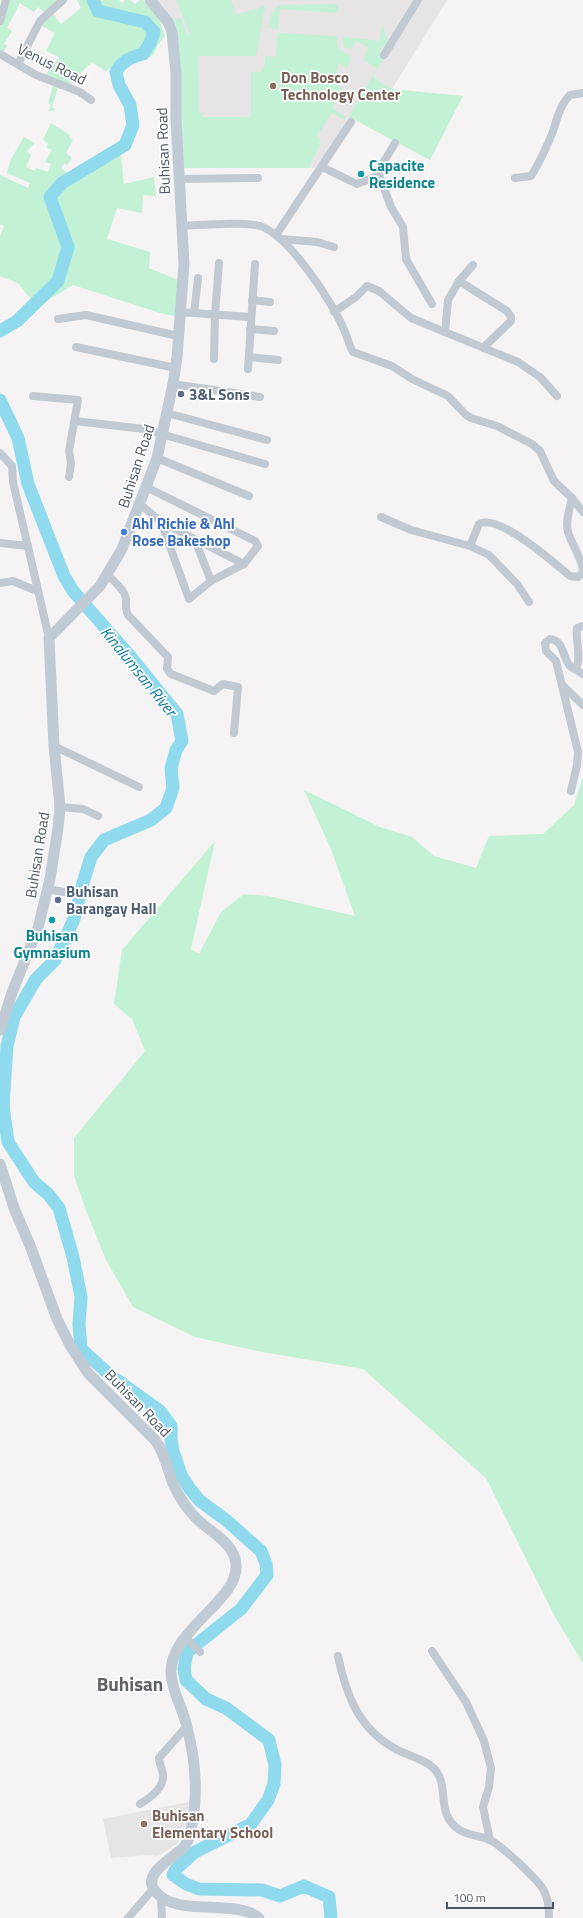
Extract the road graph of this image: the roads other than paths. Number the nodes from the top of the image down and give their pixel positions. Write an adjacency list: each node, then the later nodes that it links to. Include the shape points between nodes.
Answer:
1 (6, 0): 5 (street)
2 (63, 0): 8 (street, via 40,21)
3 (150, 0): 17 (street, Buhisan Road, via 168,22 172,32)
4 (418, 0): 7 (street)
5 (0, 21)
6 (0, 54): 8 (street, Venus Road)
7 (384, 55)
8 (18, 64): 10 (street, Venus Road, via 36,75 80,92)
9 (583, 93): 16 (street, via 570,95 563,104 531,176)
10 (91, 100)
11 (351, 122): 13 (street)
12 (395, 143): 14 (street)
13 (322, 167): 14 (street, via 357,184 371,180); 19 (street)
14 (378, 172): 28 (street, via 391,208 403,227 406,259)
15 (258, 178): 17 (street)
16 (515, 178)
17 (179, 179): 18 (street, Buhisan Road)
18 (181, 226): 19 (street, via 250,224 264,228); 29 (street, Buhisan Road, via 184,264)
19 (279, 237): 20 (street); 30 (street, via 310,274)
20 (334, 247)
21 (219, 263): 32 (street)
22 (255, 264): 26 (street)
23 (473, 265): 25 (street)
24 (198, 278): 31 (street)
25 (459, 281): 37 (street, via 448,300); 40 (street, via 507,311 512,317 511,321)
26 (252, 300): 27 (street); 33 (street)
27 (270, 302)
28 (432, 304)
29 (180, 312): 31 (street); 38 (street, Buhisan Road)
30 (334, 312): 37 (street, via 370,286 411,318); 60 (street, via 353,352 392,366 412,379 448,396 471,418 497,426 532,444 540,451 554,481)
31 (194, 313): 32 (street)
32 (215, 314): 33 (street); 42 (street)
33 (250, 317): 35 (street)
34 (58, 319): 38 (street, via 86,315)
35 (250, 329): 36 (street); 41 (street)
36 (274, 331)
37 (444, 332): 40 (street)
38 (178, 336): 44 (street, Buhisan Road)
39 (76, 347): 44 (street)
40 (483, 348): 48 (street, via 524,366 540,377)
41 (249, 358): 43 (street); 45 (street)
42 (214, 359)
43 (278, 360)
44 (176, 368): 46 (street, Buhisan Road)
45 (248, 369)
46 (173, 384): 49 (street); 50 (street, Buhisan Road)
47 (34, 396): 51 (street, via 78,400)
48 (557, 396)
49 (260, 397)
50 (167, 413): 52 (street, Buhisan Road); 53 (street)
51 (75, 420): 52 (street, via 125,425); 57 (street, via 69,451)
52 (163, 433): 55 (street, Buhisan Road); 56 (street)
53 (267, 440)
54 (0, 453): 67 (street, via 12,466 13,482)
55 (157, 458): 58 (street, Buhisan Road); 59 (street)
56 (265, 464)
57 (69, 477)
58 (146, 487): 61 (street, Buhisan Road); 69 (street, via 255,542 258,546)
59 (249, 496)
60 (572, 498): 62 (street); 70 (street, via 568,531 582,562)
61 (140, 504): 64 (street); 71 (street, Buhisan Road)
62 (582, 510)
63 (381, 517): 68 (street, via 411,530)
64 (161, 522): 65 (street); 72 (street, via 189,599)
65 (195, 540): 69 (street); 72 (street)
66 (0, 543): 67 (street)
67 (28, 546): 74 (street)
68 (470, 546): 70 (street, via 479,524 486,522 516,533 570,576 578,577); 75 (street, via 489,555 517,584)
69 (244, 564): 72 (street)
70 (583, 571)
71 (108, 576): 77 (street, Buhisan Road); 82 (street, via 125,594 128,615 168,658 168,669 171,674 214,691 223,684 238,687)
72 (211, 581)
73 (0, 583): 74 (street, via 13,582)
74 (37, 591): 77 (street)
75 (528, 602)
76 (583, 626): 78 (street, via 577,628)
77 (49, 638): 83 (street, Buhisan Road)
78 (576, 668): 79 (street); 80 (street, via 568,663 559,643 554,639 545,643 546,651 556,661)
79 (583, 674)
80 (562, 685): 81 (street); 85 (street, via 578,752 578,765)
81 (583, 705)
82 (234, 733)
83 (54, 746): 84 (street); 86 (street, Buhisan Road)
84 (139, 787)
85 (571, 792)
86 (60, 807): 87 (street, via 83,809); 88 (street, Buhisan Road)
87 (98, 816)
88 (48, 889): 89 (street); 90 (street, Buhisan Road, via 38,928)
89 (79, 895)
90 (0, 1030)
91 (0, 1164): 94 (street, Buhisan Road, via 14,1208 32,1248 57,1319 70,1345 88,1374 162,1449 174,1487 187,1508 220,1538 233,1554 236,1563 234,1579 192,1645 176,1652 171,1670 176,1698)
92 (432, 1651): 96 (street, via 466,1702 484,1741 491,1768 489,1787 482,1807)
93 (338, 1656): 96 (street, via 350,1700 376,1736 427,1764 436,1772 446,1814 452,1823 469,1835)
94 (187, 1726): 95 (street, via 159,1758 162,1780 151,1797); 97 (street, Buhisan Road, via 193,1760 195,1802 192,1824 184,1847 161,1864 152,1878)
95 (140, 1804)
96 (490, 1840): 102 (street, via 526,1869 543,1888)
97 (153, 1889): 98 (street); 99 (street)
98 (161, 1898): 100 (street); 101 (street, via 189,1905 243,1911)
99 (128, 1918)
100 (162, 1918)
101 (259, 1918)
102 (549, 1918)

